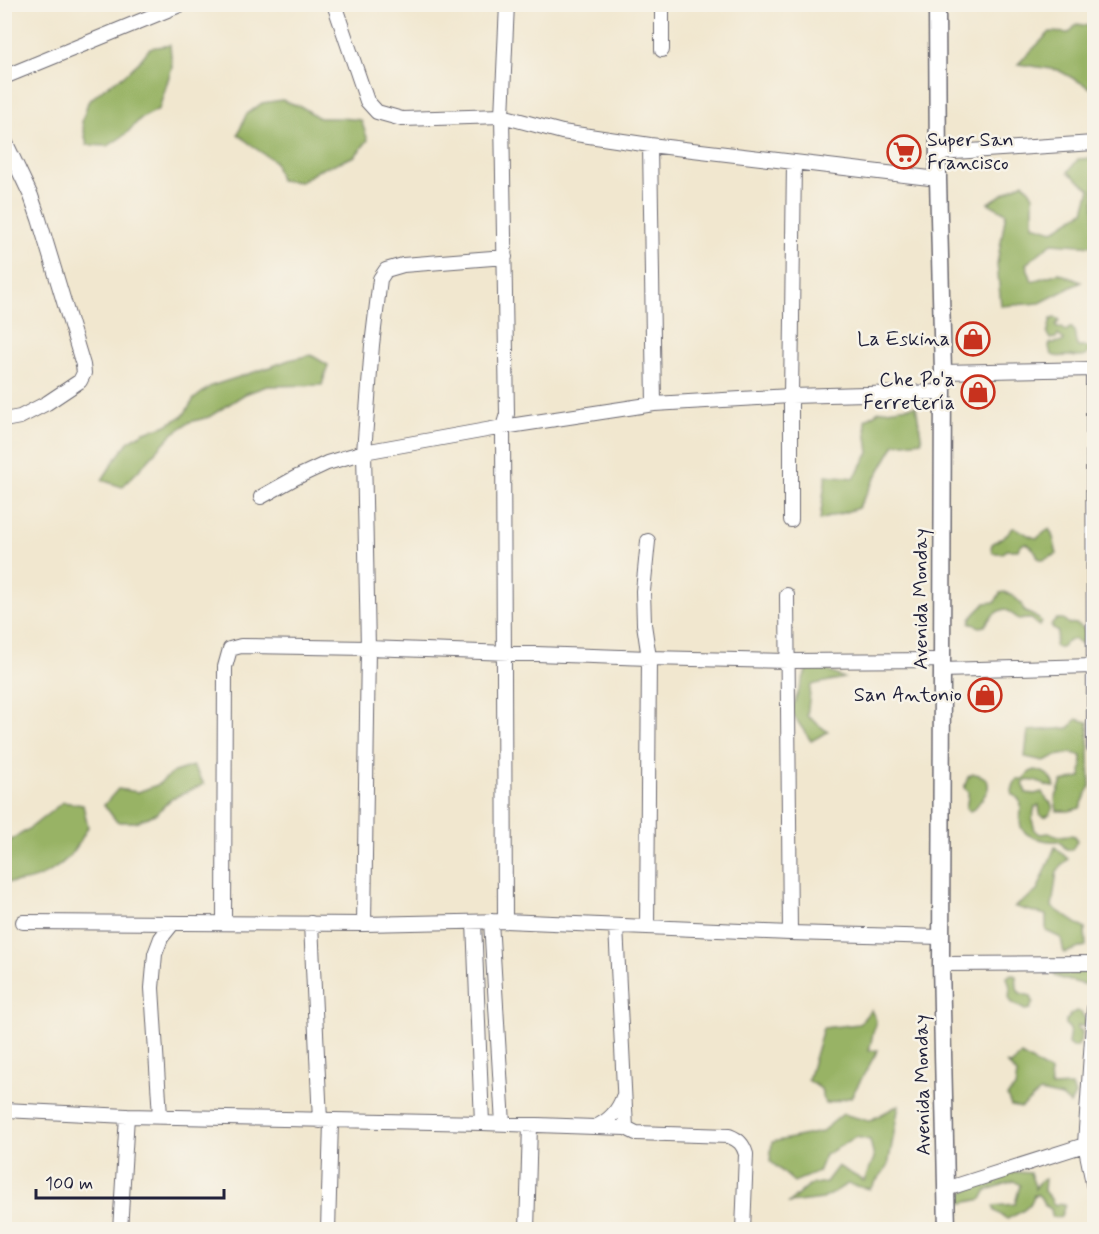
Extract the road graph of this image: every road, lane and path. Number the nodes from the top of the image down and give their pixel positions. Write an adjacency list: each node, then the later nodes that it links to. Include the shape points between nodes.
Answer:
1 (182, 4): 7 (street)
2 (334, 4): 8 (street, via 367,100 377,112 402,119)
3 (507, 4): 8 (street)
4 (662, 4): 6 (street)
5 (937, 4): 12 (main road, Avenida Monday)
6 (662, 50)
7 (4, 76)
8 (502, 116): 11 (street, via 562,132); 15 (street)
9 (4, 139): 21 (street, via 31,196 84,373 80,381 47,403 20,417)
10 (1095, 143): 12 (street)
11 (650, 145): 13 (street); 20 (street)
12 (938, 153): 14 (main road, Avenida Monday)
13 (794, 162): 14 (street); 19 (street)
14 (938, 179): 17 (main road, Avenida Monday)
15 (505, 257): 22 (street, via 507,414); 23 (street, via 403,265 386,270 380,279 372,345)
16 (1094, 369): 17 (street); 33 (street)
17 (943, 372): 18 (main road, Avenida Monday)
18 (942, 392): 19 (street); 32 (main road, Avenida Monday)
19 (791, 396): 20 (street); 25 (street)
20 (654, 404): 22 (street)
21 (4, 420)
22 (503, 427): 23 (street); 29 (street)
23 (364, 452): 24 (street, via 327,463); 28 (street)
24 (261, 497)
25 (791, 520)
26 (648, 541): 30 (street, via 643,591)
27 (787, 595): 31 (street)
28 (368, 648): 29 (street); 39 (street, via 230,649 225,667); 41 (street)
29 (504, 654): 30 (street); 35 (street)
30 (649, 658): 31 (street); 43 (street)
31 (788, 661): 32 (street); 44 (street)
32 (941, 665): 33 (street); 45 (main road, Avenida Monday)
33 (1094, 666): 34 (street)
34 (1095, 748)
35 (498, 921): 37 (street); 42 (street); 55 (street)
36 (23, 922): 38 (street)
37 (474, 922): 41 (street); 54 (street)
38 (173, 923): 39 (street); 52 (street, via 155,954 153,988)
39 (224, 923): 40 (street)
40 (311, 924): 41 (street); 53 (street)
41 (364, 924)
42 (616, 926): 43 (street); 49 (street)
43 (647, 927): 44 (street)
44 (790, 933): 45 (street)
45 (941, 937): 47 (main road, Avenida Monday)
46 (1095, 963): 47 (street)
47 (941, 964): 61 (main road, Avenida Monday)
48 (1095, 1008): 59 (street)
49 (624, 1089): 57 (street, via 615,1113); 58 (street)
50 (4, 1110): 51 (street)
51 (127, 1116): 52 (street); 62 (street)
52 (160, 1116): 53 (street)
53 (325, 1120): 54 (street); 63 (street)
54 (482, 1123): 55 (street)
55 (503, 1124): 56 (street)
56 (531, 1125): 57 (street); 64 (street)
57 (595, 1127): 58 (street)
58 (626, 1128): 65 (street, via 636,1133 729,1136 738,1140 746,1154)
59 (1090, 1143): 60 (street); 61 (street)
60 (1095, 1188)
61 (945, 1189): 66 (main road, Avenida Monday)
62 (120, 1230)
63 (328, 1230)
64 (527, 1230)
65 (743, 1230)
66 (946, 1230)

